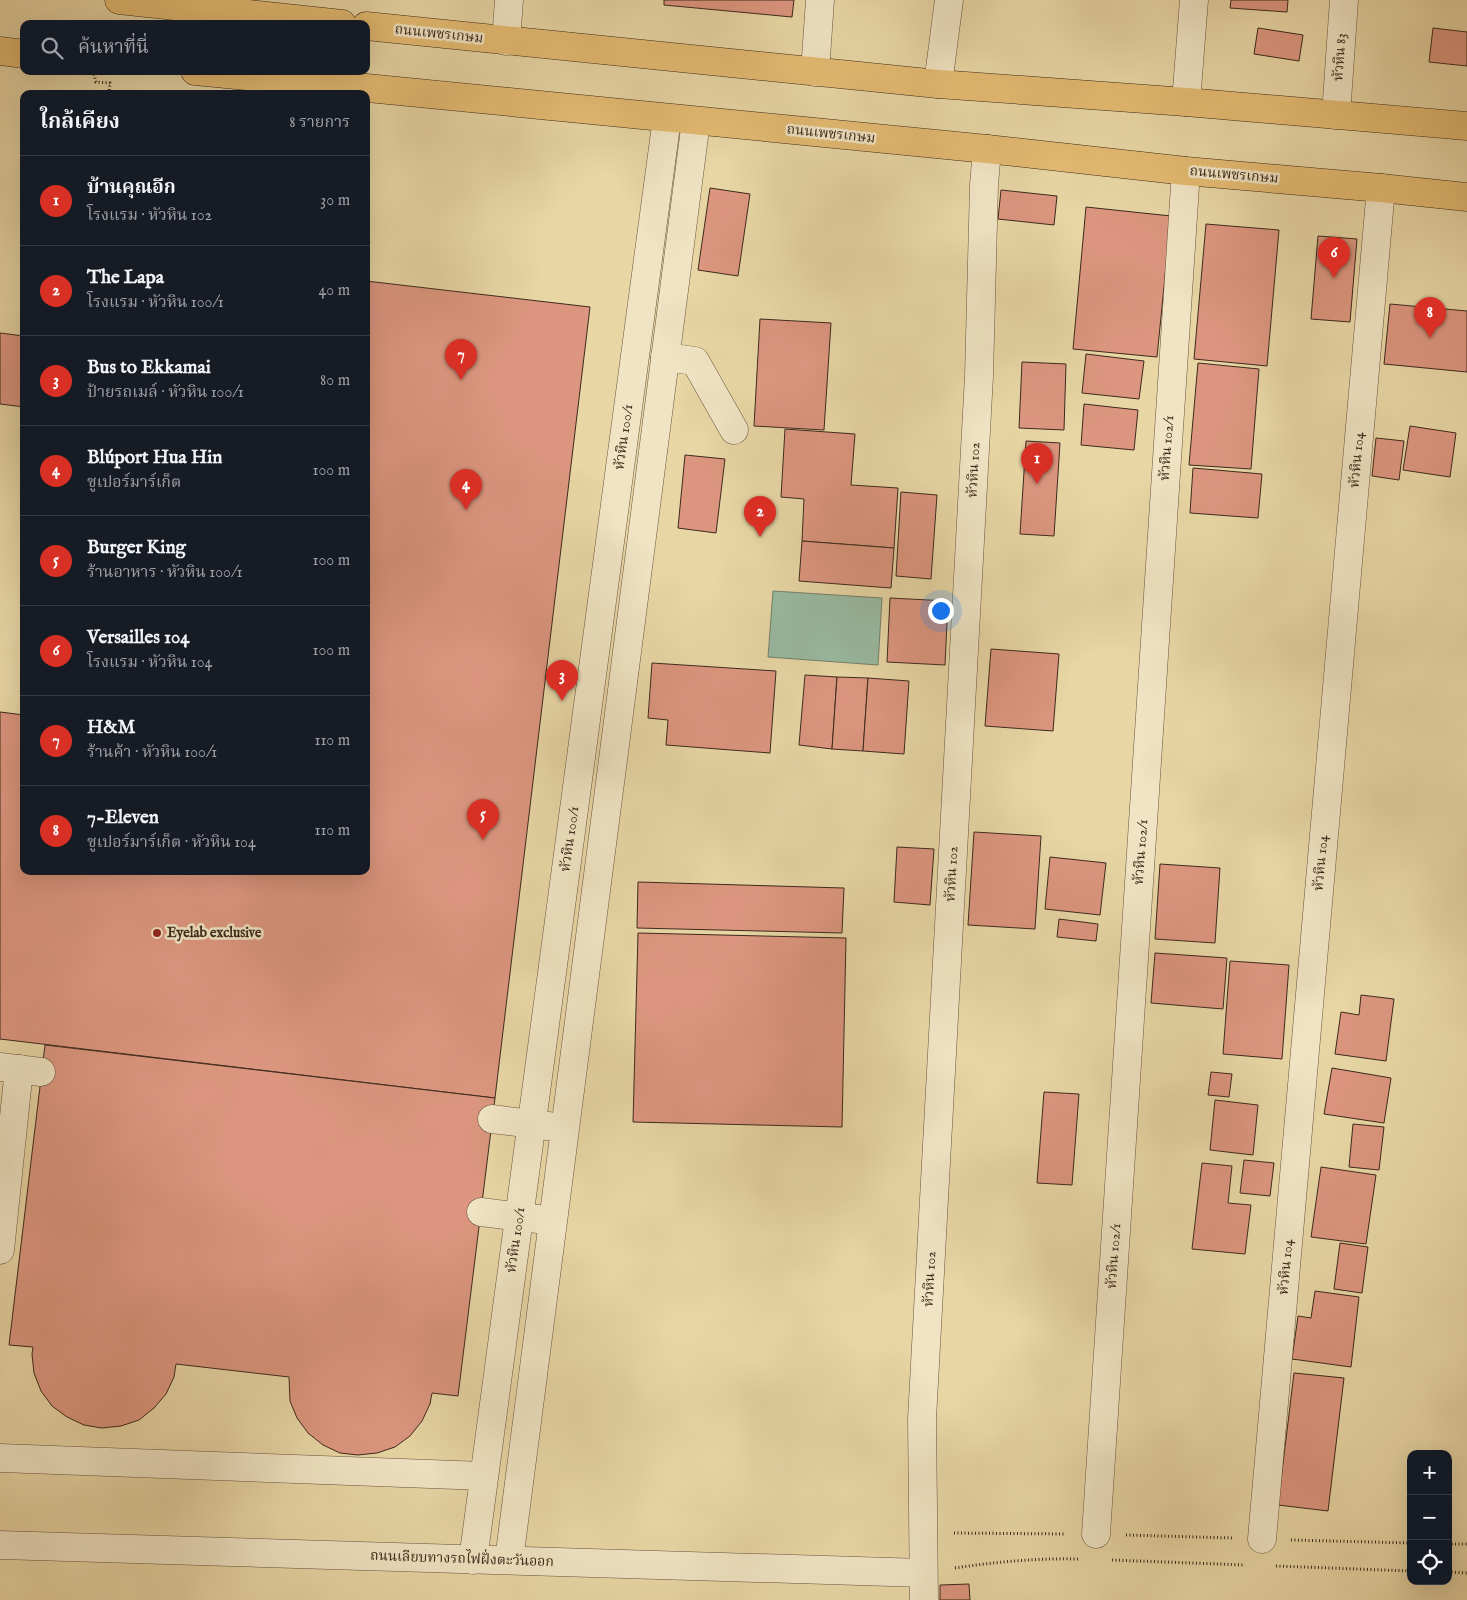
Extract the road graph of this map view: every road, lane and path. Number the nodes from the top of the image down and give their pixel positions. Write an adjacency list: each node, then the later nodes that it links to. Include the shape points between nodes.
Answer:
1 (119, 0): 7 (main road)
2 (509, 0): 9 (street)
3 (820, 0): 12 (street)
4 (949, 0): 15 (street)
5 (1194, 0): 17 (street)
6 (1344, 0): 18 (street, หัวหิน 83)
7 (305, 20)
8 (370, 26): 9 (main road, ถนนเพชรเกษม)
9 (506, 40): 12 (main road, ถนนเพชรเกษม)
10 (0, 51): 11 (main road)
11 (20, 54)
12 (815, 72): 15 (main road, ถนนเพชรเกษม)
13 (94, 75): 16 (path, via 96,82 110,83)
14 (235, 75): 19 (main road, ถนนเพชรเกษม)
15 (938, 84): 17 (main road, ถนนเพชรเกษม)
16 (109, 90)
17 (1186, 102): 18 (main road, ถนนเพชรเกษม)
18 (1336, 115): 21 (main road, ถนนเพชรเกษม)
19 (667, 118): 20 (main road, ถนนเพชรเกษม); 30 (street, หัวหิน 100/1)
20 (696, 121): 22 (main road, ถนนเพชรเกษม); 26 (street)
21 (1467, 126)
22 (987, 149): 23 (main road, ถนนเพชรเกษม); 38 (street, หัวหิน 102, via 979,376 922,1419)
23 (1186, 171): 24 (main road, ถนนเพชรเกษม); 39 (street, หัวหิน 102/1)
24 (1381, 188): 25 (main road, ถนนเพชรเกษม); 40 (street, หัวหิน 104)
25 (1467, 197)
26 (665, 357): 27 (street, via 695,361); 31 (street)
27 (734, 430)
28 (20, 1069): 35 (street)
29 (492, 1119): 30 (street)
30 (532, 1124): 31 (street); 33 (street, หัวหิน 100/1)
31 (565, 1127): 34 (street)
32 (481, 1212): 33 (street)
33 (519, 1216): 34 (street); 37 (street, หัวหิน 100/1)
34 (552, 1220): 47 (street)
35 (0, 1250)
36 (0, 1458): 37 (street)
37 (484, 1476): 46 (street, หัวหิน 100/1)
38 (923, 1533): 39 (path); 53 (street, หัวหิน 102)
39 (1096, 1534): 40 (path)
40 (1262, 1539): 41 (path)
41 (1407, 1543)
42 (1452, 1544): 43 (path)
43 (1467, 1544)
44 (0, 1546): 46 (street, ถนนเลียบทางรถไฟฝั่งตะวันออก)
45 (1079, 1559): 53 (path, via 992,1563)
46 (473, 1560): 47 (street, ถนนเลียบทางรถไฟฝั่งตะวันออก)
47 (509, 1560): 53 (street, ถนนเลียบทางรถไฟฝั่งตะวันออก)
48 (1108, 1560): 49 (path)
49 (1254, 1566)
50 (1274, 1566): 51 (path)
51 (1407, 1571)
52 (1452, 1572): 54 (path)
53 (923, 1573): 55 (street, หัวหิน 102)
54 (1467, 1573)
55 (924, 1600)

